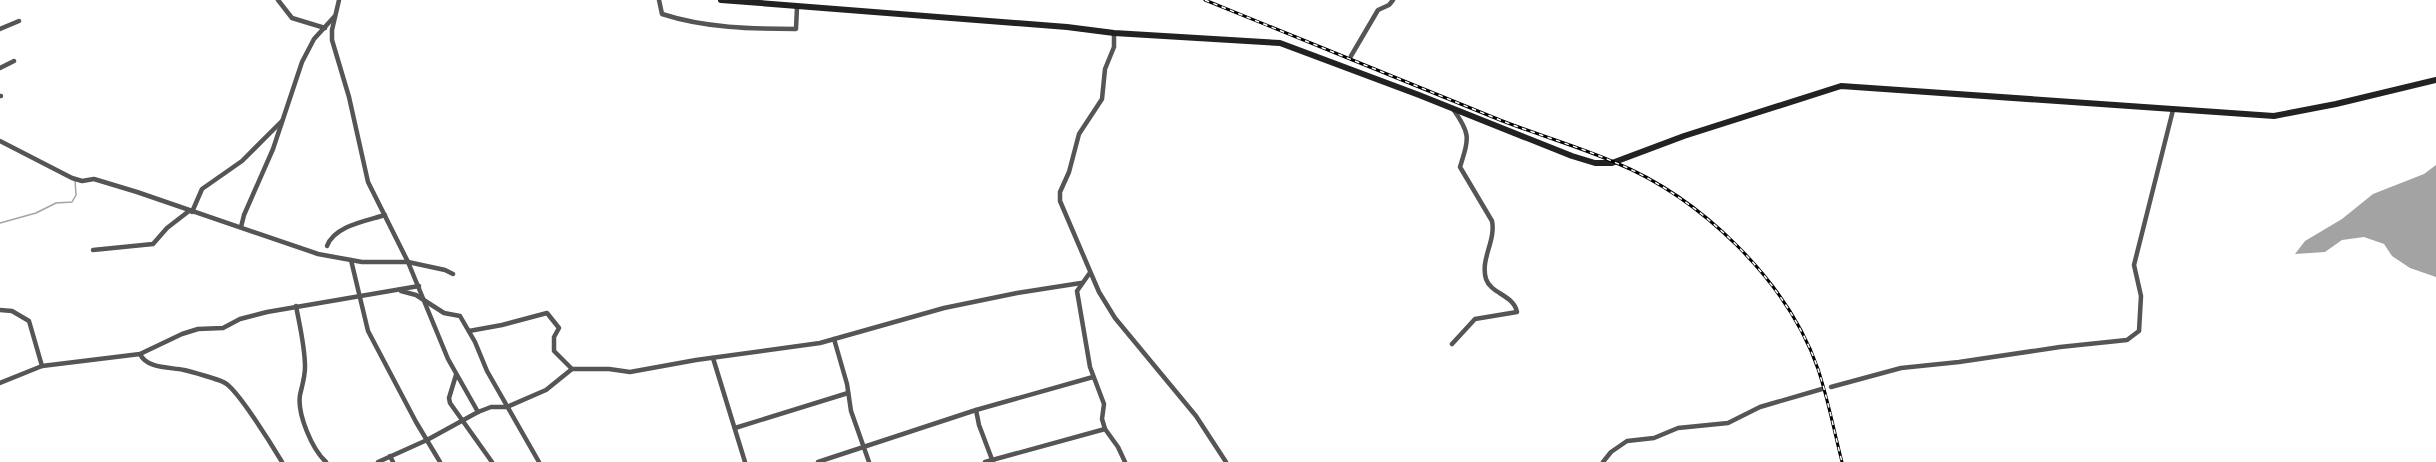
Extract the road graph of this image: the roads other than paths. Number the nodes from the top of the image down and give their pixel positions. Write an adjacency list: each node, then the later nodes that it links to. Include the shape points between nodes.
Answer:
1 (278, 0): 9 (street, via 292,18)
2 (338, 0): 7 (street)
3 (659, 0): 6 (street, via 662,14 679,19 748,29 796,29)
4 (721, 0): 6 (street)
5 (1393, 0): 12 (street, via 1390,5 1378,10)
6 (797, 7): 11 (street, via 1067,27)
7 (335, 16): 9 (street); 21 (street, via 332,30 334,49 349,97 368,182)
8 (19, 21): 10 (street)
9 (325, 28): 18 (street, via 314,39 302,62)
10 (0, 29)
11 (1114, 33): 16 (street, via 1280,43); 28 (street, via 1114,47 1106,69 1102,99 1079,134 1060,192 1060,201)
12 (1351, 56)
13 (14, 61): 14 (street)
14 (0, 68)
15 (2436, 80): 17 (street, via 2274,116)
16 (1452, 109): 17 (street, via 1594,163 1612,163 1684,136 1841,86); 38 (street, via 1467,131 1468,141 1460,167 1492,221 1494,230 1484,270 1487,281 1511,301 1517,312 1475,319)
17 (2173, 110): 46 (street, via 2134,265 2141,296 2139,331 2127,340 1901,368)
18 (282, 121): 20 (street, via 242,161 202,190); 22 (street, via 273,150)
19 (0, 141): 20 (street, via 72,178 82,181 94,180)
20 (190, 212): 22 (street); 24 (street, via 167,228 153,244)
21 (385, 214): 23 (street, via 340,231 330,238); 26 (street)
22 (241, 227): 25 (street, via 300,249)
23 (327, 246)
24 (93, 250)
25 (351, 260): 26 (street, via 374,263); 32 (street)
26 (408, 262): 27 (street); 30 (street)
27 (453, 274)
28 (1090, 274): 29 (street); 71 (street, via 1115,318 1187,403)
29 (1081, 283): 37 (street, via 1047,287 951,307); 44 (street, via 1077,296)
30 (419, 286): 31 (street); 33 (street)
31 (400, 291): 32 (street); 33 (street)
32 (359, 297): 34 (street); 55 (street, via 368,331)
33 (424, 300): 36 (street, via 444,313 460,316); 43 (street)
34 (296, 306): 39 (street, via 240,319 223,328 198,329); 60 (street, via 304,350 300,413 305,429)
35 (0, 310): 41 (street, via 12,311 28,321)
36 (469, 332): 42 (street, via 547,313 559,328 554,337 554,351); 49 (street)
37 (834, 339): 40 (street); 48 (street)
38 (1452, 344)
39 (140, 354): 41 (street); 59 (street, via 158,367 186,370 225,383 251,414)
40 (713, 358): 42 (street, via 630,372); 53 (street)
41 (42, 366): 45 (street)
42 (572, 369): 49 (street, via 546,390)
43 (456, 374): 51 (street); 52 (street, via 449,398)
44 (1093, 377): 50 (street); 54 (street, via 1104,404 1102,419)
45 (0, 383)
46 (1831, 387)
47 (1822, 389): 72 (street, via 1760,407 1728,423 1678,428 1654,438 1627,441)
48 (848, 393): 53 (street); 56 (street, via 851,411)
49 (507, 407): 51 (street, via 491,407); 65 (street)
50 (976, 410): 56 (street); 58 (street)
51 (478, 412): 52 (street)
52 (462, 421): 55 (street); 64 (street)
53 (735, 428): 66 (street)
54 (1105, 429): 58 (street); 70 (street)
55 (428, 440): 57 (street); 63 (street)
56 (864, 447): 67 (street); 68 (street)
57 (390, 456): 61 (street); 62 (street)
58 (992, 461): 69 (street)
59 (282, 462)
60 (326, 462)
61 (378, 462)
62 (393, 462)
63 (440, 462)
64 (492, 462)
65 (539, 462)
66 (746, 462)
67 (818, 462)
68 (869, 462)
69 (985, 462)
70 (1125, 462)
71 (1226, 462)
72 (1604, 462)

